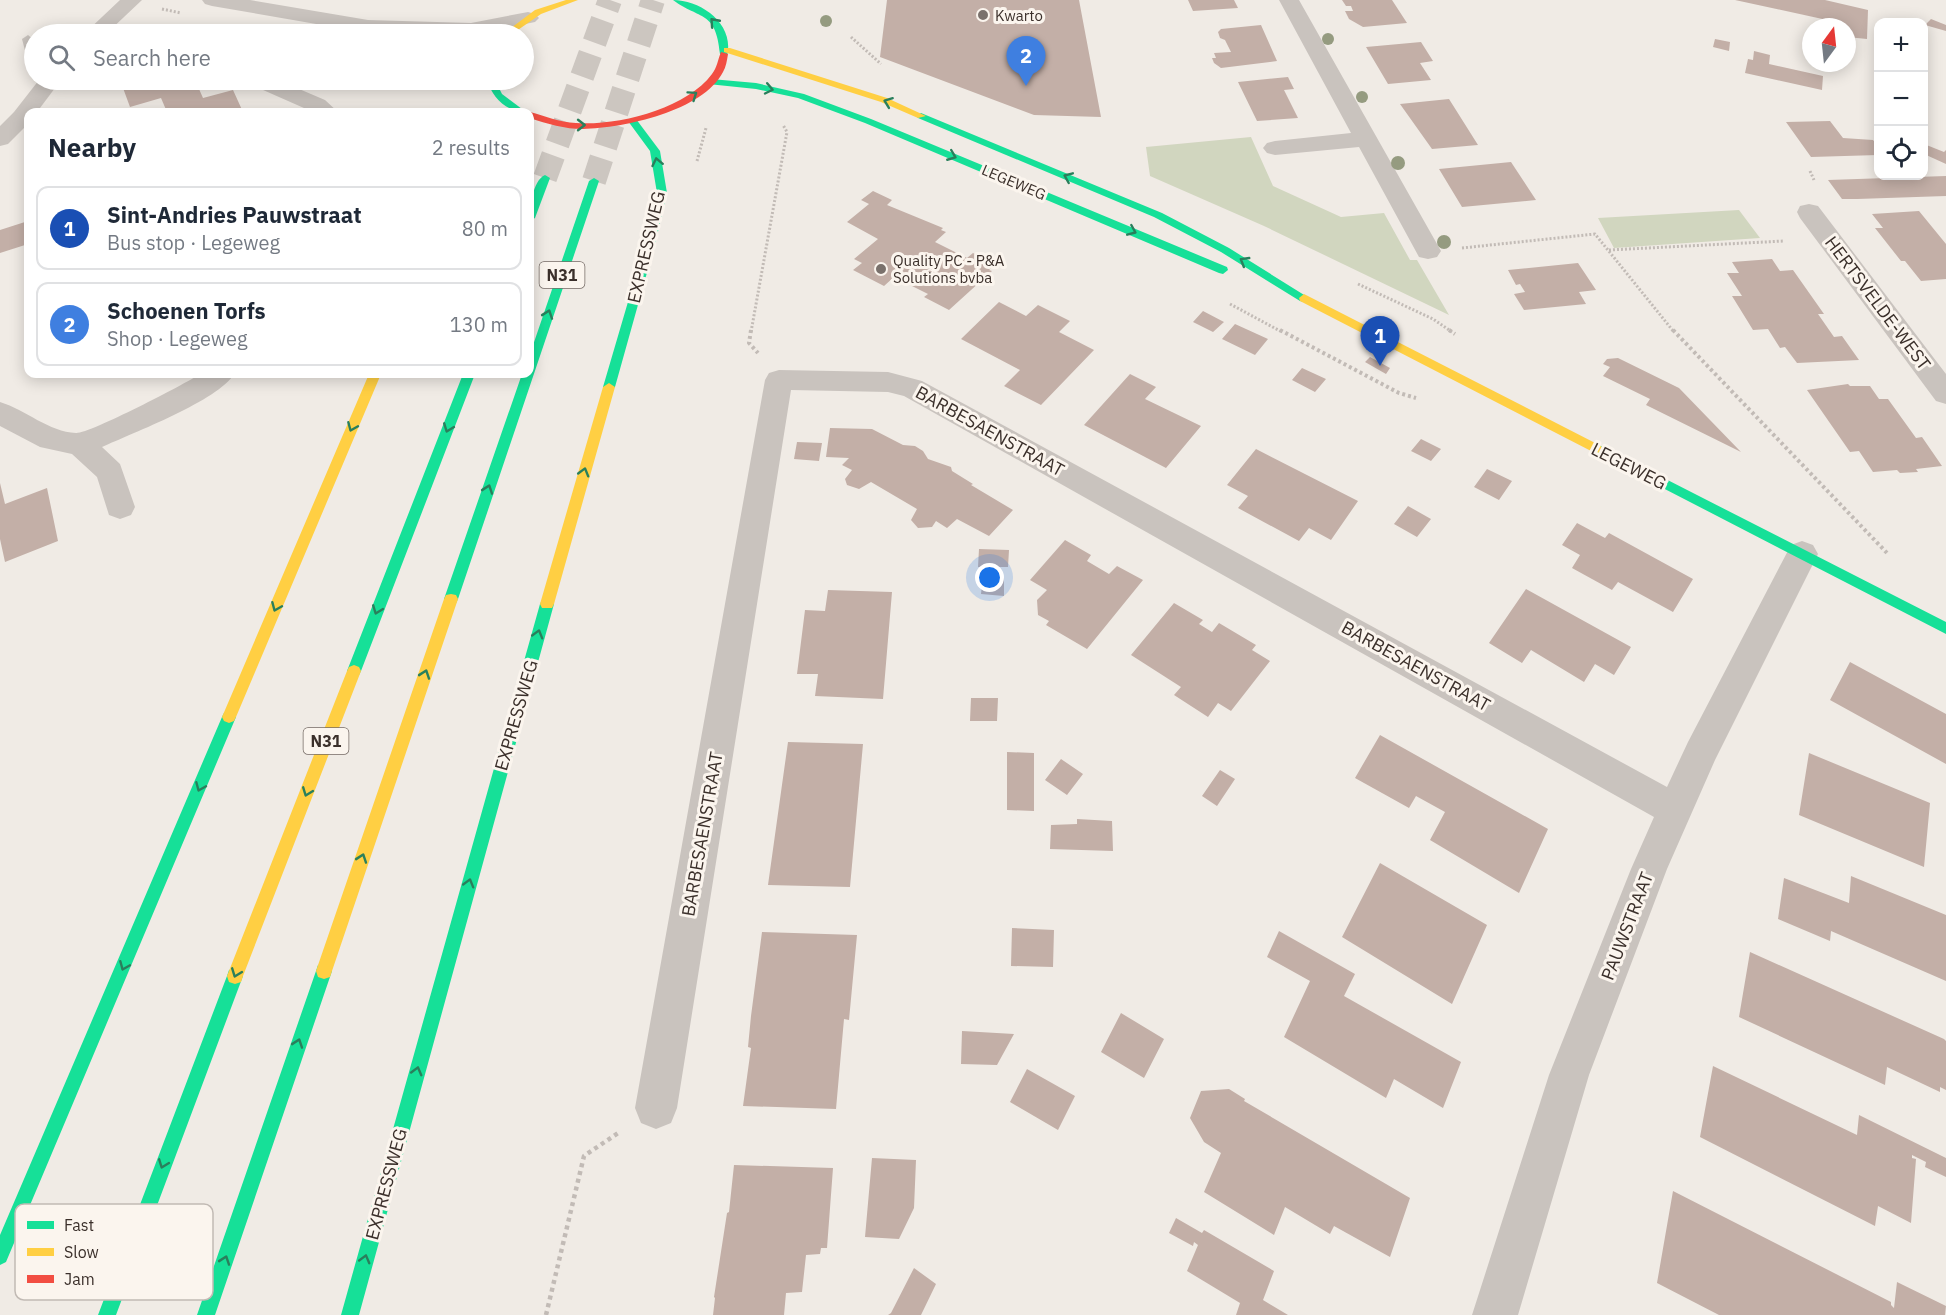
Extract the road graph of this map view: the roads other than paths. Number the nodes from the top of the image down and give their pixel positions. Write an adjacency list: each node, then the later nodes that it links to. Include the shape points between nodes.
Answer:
1 (132, 0): 7 (street)
2 (212, 0): 8 (street)
3 (1289, 0): 23 (street)
4 (569, 1): 6 (main road)
5 (686, 1): 11 (main road, one-way to 5, via 723,32 709,15)
6 (528, 18): 9 (street); 10 (main road)
7 (105, 24)
8 (356, 24)
9 (497, 24)
10 (520, 24)
11 (727, 50): 12 (main road); 30 (main road, LEGEWEG, one-way to 11, via 1158,214 884,100)
12 (711, 82): 20 (main road, one-way to 12, via 662,112); 30 (main road, LEGEWEG, one-way to 30, via 801,96)
13 (44, 90): 16 (street)
14 (283, 90): 17 (street)
15 (495, 90): 18 (main road)
16 (33, 108)
17 (321, 108)
18 (515, 108)
19 (534, 116): 20 (main road, one-way to 20, via 568,125)
20 (633, 120): 53 (main road, EXPRESSWEG, one-way to 20, via 650,244 662,193 659,167 655,151)
21 (24, 122): 22 (street)
22 (0, 139)
23 (1366, 139): 24 (street); 29 (street)
24 (1275, 148)
25 (545, 178): 27 (main road)
26 (594, 181): 31 (main road, N31, one-way to 26)
27 (534, 207)
28 (1809, 212): 36 (street, HERTSVELDE-WEST)
29 (1428, 251)
30 (1312, 303): 40 (main road, LEGEWEG)
31 (534, 356)
32 (214, 378): 38 (street, via 192,393)
33 (373, 378): 44 (main road, one-way to 44)
34 (467, 378): 45 (main road, N31, one-way to 45)
35 (527, 378): 48 (main road, N31, one-way to 35)
36 (1946, 394)
37 (0, 413): 38 (street, via 50,439)
38 (81, 445): 39 (street, via 110,472)
39 (120, 507)
40 (1802, 554): 41 (main road, LEGEWEG); 42 (street, PAUWSTRAAT)
41 (1946, 628)
42 (1674, 809): 43 (street, BARBESAENSTRAAT, via 912,388 888,382 779,380); 54 (street, PAUWSTRAAT, via 1569,1075)
43 (656, 1108)
44 (22, 1204)
45 (148, 1204)
46 (15, 1221): 47 (main road, one-way to 47)
47 (0, 1256)
48 (213, 1295)
49 (113, 1300): 51 (main road, N31, one-way to 51)
50 (211, 1300): 52 (main road, N31, one-way to 50)
51 (107, 1315)
52 (206, 1315)
53 (350, 1315)
54 (1495, 1315)

